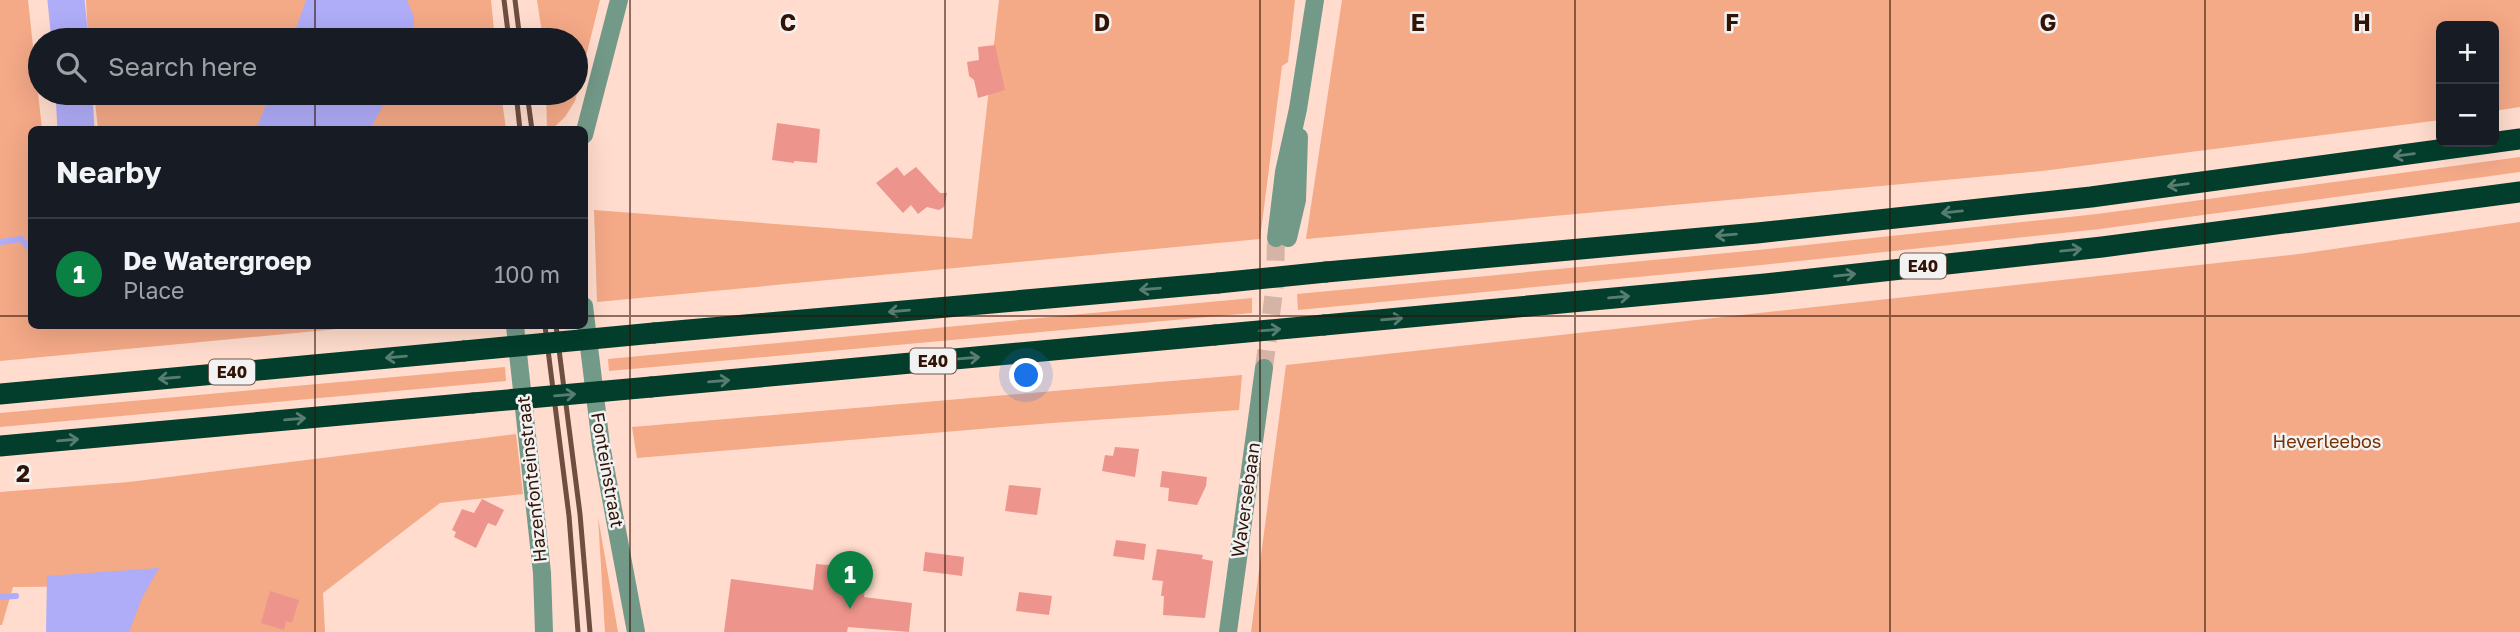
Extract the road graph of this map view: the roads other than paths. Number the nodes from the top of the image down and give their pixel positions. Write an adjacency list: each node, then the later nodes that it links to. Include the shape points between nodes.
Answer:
1 (619, 0): 3 (street)
2 (1315, 0): 6 (street, via 1298,108 1297,200)
3 (586, 126)
4 (2520, 139): 10 (highway, E40, one-way to 10, bridge, via 2091,197 1757,233)
5 (2520, 192): 11 (highway, E40, one-way to 5, bridge, via 1765,284 2102,247)
6 (1282, 238)
7 (515, 329): 12 (street, Hazenfonteinstraat, via 542,573)
8 (587, 329): 13 (street, Fonteinstraat, via 601,445)
9 (1264, 368): 14 (street, Waversebaan)
10 (0, 394)
11 (0, 446)
12 (544, 632)
13 (636, 632)
14 (1228, 632)

